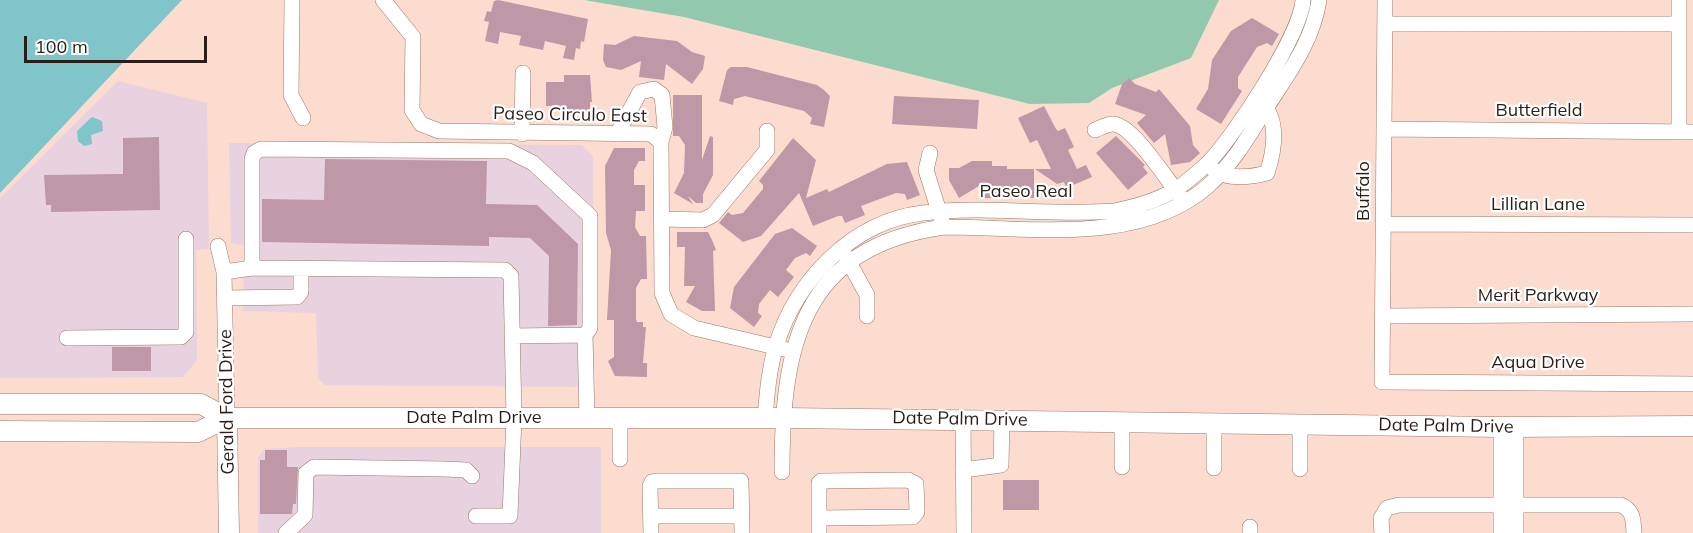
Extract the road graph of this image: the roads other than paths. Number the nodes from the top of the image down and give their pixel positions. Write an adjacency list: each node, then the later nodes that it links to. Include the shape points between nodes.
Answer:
1 (292, 0): 12 (street, via 291,95)
2 (383, 0): 17 (street, Paseo Circulo East, via 413,37 412,110 421,124 439,131)
3 (1303, 0): 10 (street, Paseo Real, via 1294,32)
4 (1319, 0): 11 (street, Paseo Real, via 1305,45)
5 (1385, 0): 7 (street, Buffalo)
6 (1679, 0): 8 (street)
7 (1385, 24): 8 (street); 13 (street, Buffalo)
8 (1679, 24): 16 (street)
9 (523, 73): 17 (street)
10 (1254, 97): 11 (street); 21 (street, Paseo Real)
11 (1266, 108): 22 (street, Paseo Real); 22 (street, via 1272,124 1273,155 1267,173)
12 (303, 118)
13 (1384, 129): 16 (street, Butterfield); 28 (street, Buffalo)
14 (1095, 130): 23 (street, via 1110,123 1120,125 1134,136)
15 (767, 131): 27 (street, via 766,150 713,215 703,220)
16 (1686, 132)
17 (522, 134): 18 (street, Paseo Circulo East)
18 (617, 134): 19 (street, Paseo Circulo East, via 651,134); 19 (street, via 640,92 654,89 662,94 665,127)
19 (661, 142): 27 (street, Paseo Circulo East)
20 (930, 153): 25 (street, via 927,170)
21 (1207, 164): 22 (street); 23 (street, Paseo Real)
22 (1220, 174): 24 (street, Paseo Real)
23 (1174, 190): 24 (street); 26 (street, Paseo Real, via 1127,209)
24 (1185, 203): 31 (street, Paseo Real, via 1113,228)
25 (940, 211): 26 (street, Paseo Real); 30 (street); 34 (street, Paseo Real, via 907,215)
26 (1064, 212): 31 (street)
27 (663, 219): 46 (street, Paseo Circulo East, via 662,293 671,314 694,328)
28 (1384, 224): 29 (street, Lillian Lane); 42 (street, Buffalo)
29 (1693, 225)
30 (944, 226): 31 (street, Paseo Real); 35 (street, Paseo Real, via 888,239)
31 (1064, 228)
32 (186, 239): 45 (street, via 186,332 181,337)
33 (218, 246): 38 (street, Gerald Ford Drive)
34 (840, 248): 35 (street); 46 (street, Paseo Real, via 801,293)
35 (850, 261): 41 (street, via 867,295); 47 (street, Paseo Real, via 812,303)
36 (252, 268): 37 (street); 38 (street); 43 (street, via 252,159 261,149 509,151 533,163 590,216 590,328)
37 (301, 269): 39 (street, via 301,292 297,297); 44 (street, via 505,270 511,276)
38 (224, 272): 39 (street, Gerald Ford Drive)
39 (225, 298): 51 (street, Gerald Ford Drive)
40 (1693, 314): 42 (street, Merit Parkway)
41 (867, 316)
42 (1383, 316): 48 (street, Buffalo)
43 (585, 335): 44 (street); 53 (street)
44 (512, 336): 52 (street)
45 (67, 338)
46 (776, 346): 47 (street, Paseo Circulo East); 55 (street, Paseo Real)
47 (792, 351): 56 (street, Paseo Real)
48 (1382, 382): 49 (street, Aqua Drive)
49 (1693, 384)
50 (0, 404): 51 (main road, Date Palm Drive, via 201,404)
51 (227, 418): 52 (main road, Date Palm Drive); 64 (main road, Date Palm Drive, via 198,432); 77 (main road, Gerald Ford Drive)
52 (514, 418): 53 (main road, Date Palm Drive); 73 (street, via 510,516)
53 (587, 418): 54 (main road, Date Palm Drive)
54 (620, 418): 55 (main road, Date Palm Drive); 65 (street)
55 (765, 418): 56 (main road, Date Palm Drive)
56 (785, 418): 57 (main road, Date Palm Drive); 70 (street, Paseo Real)
57 (963, 419): 58 (main road, Date Palm Drive); 69 (street)
58 (1002, 420): 59 (main road, Date Palm Drive); 69 (street, via 1001,465)
59 (1122, 422): 60 (main road, Date Palm Drive); 66 (street)
60 (1214, 423): 61 (main road, Date Palm Drive); 67 (street)
61 (1300, 424): 63 (main road, Date Palm Drive); 68 (street)
62 (1693, 426): 63 (main road, Date Palm Drive)
63 (1508, 427): 72 (street)
64 (0, 431)
65 (620, 459)
66 (1122, 467)
67 (1214, 468)
68 (1300, 469)
69 (963, 470): 81 (street)
70 (782, 472)
71 (472, 476): 78 (street, via 466,470 314,467 306,473 305,514)
72 (1509, 504): 82 (street, via 1399,505 1387,508 1381,518); 83 (street); 84 (street); 85 (street, via 1621,505 1633,516)
73 (476, 516)
74 (651, 516): 75 (street); 75 (street, via 652,482 736,481 743,486); 79 (street)
75 (742, 516): 80 (street)
76 (819, 526): 76 (street, via 821,481 908,480 916,484 913,517)
77 (229, 533)
78 (286, 533)
79 (651, 533)
80 (742, 533)
81 (964, 533)
82 (1382, 533)
83 (1501, 533)
84 (1516, 533)
85 (1634, 533)

